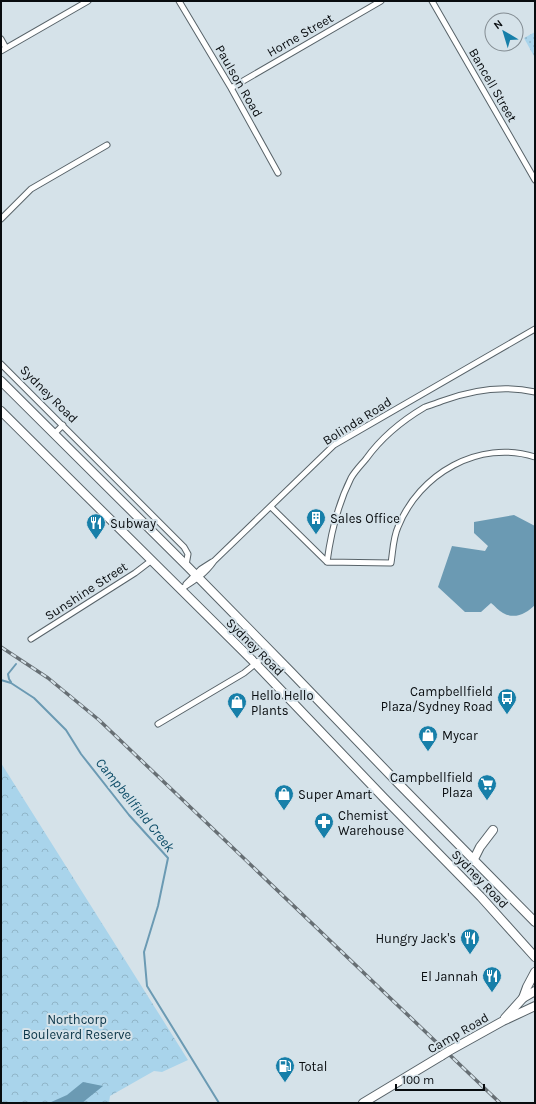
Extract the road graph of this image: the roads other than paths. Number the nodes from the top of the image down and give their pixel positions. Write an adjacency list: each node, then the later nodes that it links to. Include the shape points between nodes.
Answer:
1 (76, 1): 6 (street)
2 (88, 1): 6 (street)
3 (179, 1): 9 (street, Paulson Road)
4 (381, 1): 9 (street, Horne Street)
5 (432, 1): 12 (street, Bancell Street)
6 (79, 6): 8 (street)
7 (1, 39): 8 (street)
8 (4, 49)
9 (231, 88): 11 (street, Paulson Road)
10 (107, 145): 13 (street, via 31,189)
11 (278, 173)
12 (535, 180)
13 (1, 219)
14 (535, 330): 22 (street, Bolinda Road, via 334,445)
15 (1, 364): 19 (street, Sydney Road)
16 (1, 382): 20 (main road, Sydney Road)
17 (535, 392): 24 (street, via 502,389 473,391 426,407 397,426 374,448 352,476 341,498 332,526)
18 (1, 411): 23 (main road, Sydney Road)
19 (63, 425): 20 (street); 25 (street, Sydney Road, via 184,547 188,554)
20 (54, 434): 25 (main road, Sydney Road)
21 (535, 457): 24 (street, via 524,453 500,452 478,455 461,461 444,470 424,487 405,512 394,537 391,563)
22 (271, 507): 24 (street); 26 (street, Bolinda Road)
23 (152, 560): 27 (main road, Sydney Road); 28 (street, Sunshine Street)
24 (327, 562)
25 (186, 565): 26 (main road, Sydney Road)
26 (197, 576): 27 (street, Bolinda Road); 29 (main road, Sydney Road)
27 (181, 589): 30 (main road, Sydney Road)
28 (31, 639)
29 (271, 651): 30 (street); 33 (main road, Sydney Road)
30 (256, 664): 31 (street); 35 (main road, Sydney Road, via 482,897)
31 (158, 724)
32 (493, 830): 33 (main road)
33 (473, 861): 34 (main road, Sydney Road)
34 (535, 922)
35 (535, 957)
36 (535, 972): 38 (main road)
37 (535, 991): 38 (main road, Camp Road)
38 (524, 998): 40 (main road, Camp Road)
39 (535, 1006): 40 (main road, Camp Road)
40 (503, 1021): 41 (main road, Camp Road, bridge)
41 (363, 1103)

